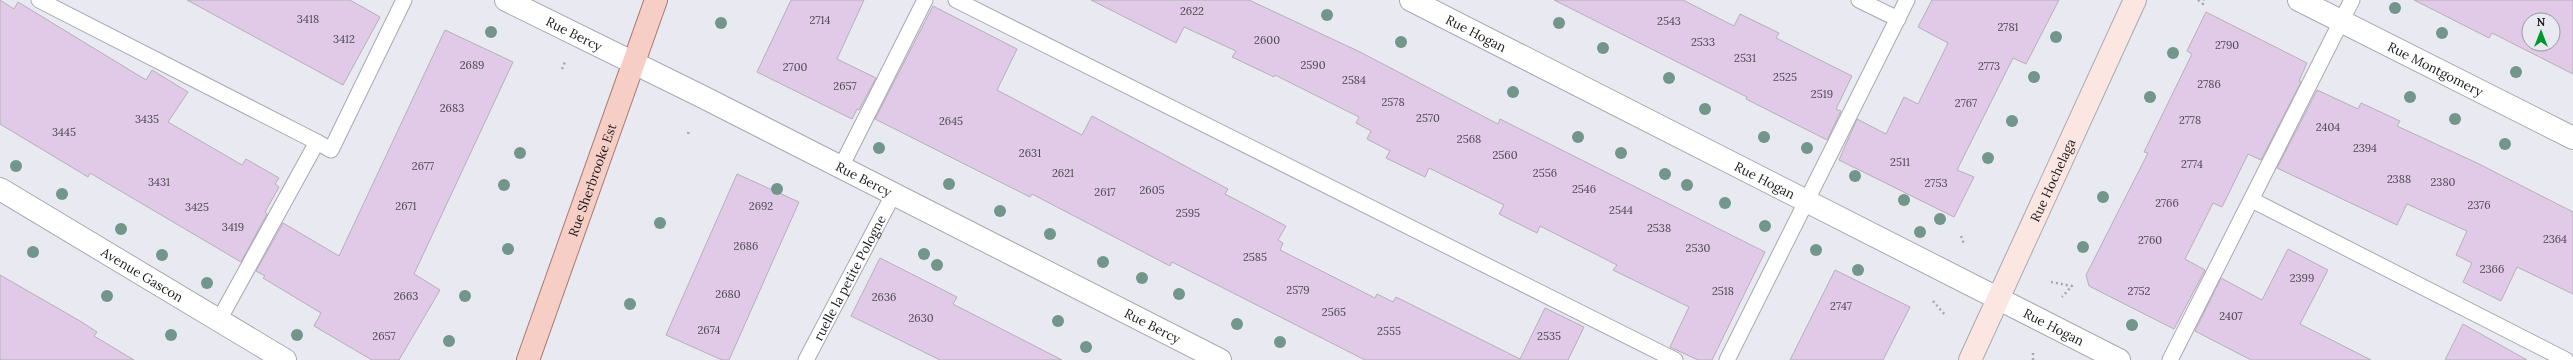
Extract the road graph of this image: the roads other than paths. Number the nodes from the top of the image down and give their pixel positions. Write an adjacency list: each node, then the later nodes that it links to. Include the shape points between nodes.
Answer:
1 (39, 0): 17 (lane)
2 (404, 0): 17 (lane, via 331,150)
3 (506, 0): 15 (street, Rue Bercy)
4 (656, 0): 15 (main road, Rue Sherbrooke Est)
5 (925, 0): 18 (lane)
6 (956, 0): 30 (lane)
7 (1411, 0): 22 (street, Rue Hogan)
8 (1859, 0): 13 (lane)
9 (1907, 0): 13 (lane)
10 (2136, 0): 23 (street, Rue Hochelaga)
11 (2299, 0): 14 (street, Rue Montgomery)
12 (2352, 0): 14 (lane)
13 (1898, 19): 22 (lane)
14 (2341, 21): 16 (street, Rue Montgomery); 21 (lane)
15 (634, 63): 18 (street, Rue Bercy); 27 (main road, Rue Sherbrooke Est)
16 (2573, 138)
17 (317, 142): 24 (lane)
18 (842, 167): 20 (street, Rue Bercy)
19 (0, 189): 24 (street, Avenue Gascon)
20 (893, 195): 28 (lane, ruelle la petite Pologne); 29 (street, Rue Bercy)
21 (2252, 200): 34 (lane); 35 (lane)
22 (1805, 202): 23 (street, Rue Hogan); 31 (lane)
23 (1997, 299): 32 (street, Rue Hochelaga); 33 (street, Rue Hogan)
24 (219, 320): 25 (street, Avenue Gascon)
25 (262, 354): 26 (street, Avenue Gascon)
26 (286, 360)
27 (528, 360)
28 (806, 360)
29 (1220, 360)
30 (1675, 360)
31 (1727, 360)
32 (1970, 360)
33 (2119, 360)
34 (2170, 360)
35 (2566, 360)

